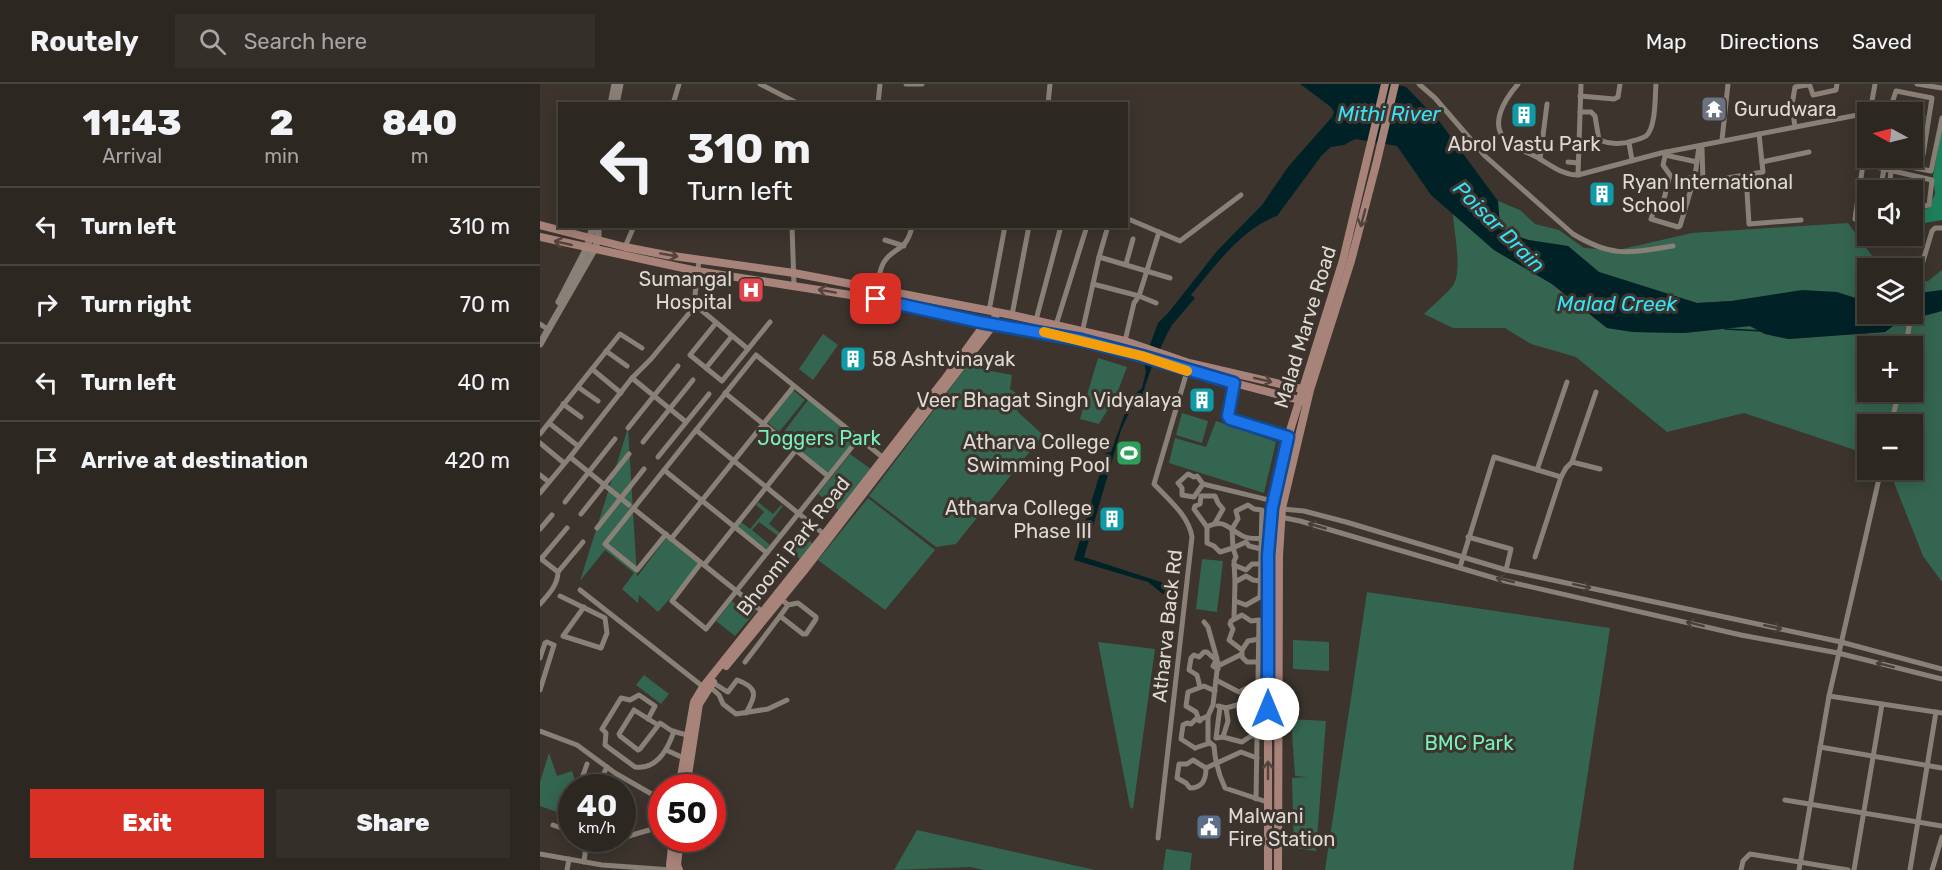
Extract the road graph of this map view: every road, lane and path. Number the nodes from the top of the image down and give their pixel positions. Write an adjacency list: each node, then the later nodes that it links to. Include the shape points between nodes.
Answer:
1 (615, 84): 22 (street)
2 (620, 84): 23 (street)
3 (679, 84): 24 (street)
4 (760, 84): 25 (street)
5 (880, 84): 26 (street)
6 (906, 84): 7 (street)
7 (922, 84)
8 (1050, 84): 27 (street)
9 (1385, 84): 128 (main road, Malad Marve Road, via 1343,260)
10 (1395, 84): 128 (main road, Malad Marve Road, one-way to 128, via 1351,261)
11 (1419, 84): 81 (street, via 1485,156 1573,234 1610,252)
12 (1518, 84): 44 (street, via 1499,114 1499,132 1509,143)
13 (1581, 84): 21 (street)
14 (1620, 84): 21 (street, via 1614,99)
15 (1656, 84): 40 (street, via 1649,132)
16 (1728, 84): 39 (street)
17 (1837, 84): 36 (street, via 1836,90 1813,95 1807,84 1796,87 1791,105)
18 (1875, 84): 28 (street)
19 (1917, 84): 20 (street)
20 (1942, 88)
21 (1580, 96): 31 (street)
22 (613, 102)
23 (613, 102)
24 (674, 102)
25 (795, 102)
26 (878, 102)
27 (1047, 102)
28 (1872, 102)
29 (1892, 102): 35 (street, via 1896,91 1932,98)
30 (1547, 104): 44 (street)
31 (1580, 112): 40 (street, via 1592,112 1595,116 1599,140); 49 (street)
32 (1857, 115): 36 (street)
33 (1923, 117): 35 (street)
34 (1942, 118): 50 (street, via 1931,171)
35 (1926, 123): 38 (street)
36 (1795, 127): 37 (street)
37 (1760, 134): 39 (street); 48 (street)
38 (1923, 138)
39 (1722, 140): 41 (street)
40 (1629, 143): 45 (street)
41 (1700, 146): 43 (street); 47 (street); 54 (street, via 1703,182)
42 (1809, 152): 48 (street)
43 (1665, 154): 45 (street); 47 (street); 47 (street, via 1663,165 1670,175 1663,203 1655,207 1652,219 1678,227)
44 (1540, 159): 53 (street, via 1559,171)
45 (1632, 160): 53 (street)
46 (1569, 162): 49 (street)
47 (1697, 162)
48 (1762, 162): 54 (street, via 1763,172)
49 (1578, 163): 53 (street)
50 (1911, 168)
51 (1884, 169): 52 (street); 55 (street)
52 (1891, 170): 56 (street); 59 (street, via 1932,180 1929,205)
53 (1578, 175)
54 (1746, 175): 62 (street, via 1749,224)
55 (1882, 180)
56 (1890, 180)
57 (1241, 195): 75 (street, via 1183,240)
58 (1857, 202): 60 (street)
59 (1923, 206)
60 (1857, 215)
61 (1128, 219): 75 (street)
62 (1801, 220)
63 (540, 225): 77 (main road)
64 (592, 228): 77 (street)
65 (597, 228): 77 (street)
66 (633, 228): 82 (street)
67 (792, 228): 90 (street)
68 (911, 228): 80 (street)
69 (1005, 228): 99 (street)
70 (1029, 228): 100 (street)
71 (1060, 228): 101 (street)
72 (1086, 228): 105 (street)
73 (1107, 228): 84 (street)
74 (1942, 228): 86 (street, via 1932,231)
75 (1160, 232): 89 (street)
76 (540, 237): 83 (main road, one-way to 76)
77 (594, 239): 82 (main road); 83 (street)
78 (887, 239): 80 (street)
79 (1133, 239): 87 (street)
80 (905, 244): 94 (street, via 885,261)
81 (1673, 246)
82 (625, 247): 85 (main road, one-way to 85)
83 (591, 249): 88 (main road); 106 (street)
84 (1099, 257): 87 (street); 92 (street)
85 (699, 260): 88 (street); 90 (main road)
86 (1923, 261)
87 (1126, 264): 89 (street)
88 (697, 271): 93 (main road); 98 (street)
89 (1147, 271): 91 (street); 95 (street)
90 (794, 273): 93 (street); 94 (main road)
91 (1170, 278)
92 (1093, 284): 95 (street); 109 (street)
93 (794, 285): 96 (main road, one-way to 93)
94 (877, 289): 96 (street); 99 (main road)
95 (1138, 296): 97 (street); 111 (street)
96 (876, 299): 104 (main road)
97 (1156, 303)
98 (694, 304): 103 (street); 122 (street, via 651,360)
99 (992, 312): 100 (main road); 104 (main road)
100 (1012, 315): 101 (main road)
101 (1036, 320): 105 (main road)
102 (770, 321): 115 (street)
103 (716, 323): 108 (street); 120 (street, via 690,355)
104 (990, 324): 109 (main road); 155 (main road, Bhoomi Park Road)
105 (1056, 326): 109 (main road)
106 (545, 327): 107 (street); 112 (street)
107 (540, 336)
108 (732, 336): 115 (street); 120 (street)
109 (1082, 336): 110 (main road); 113 (main road)
110 (1106, 337): 111 (main road); 113 (main road)
111 (1125, 341): 119 (main road)
112 (540, 344)
113 (1104, 346): 119 (main road)
114 (642, 348): 116 (street, via 620,334)
115 (748, 349): 120 (street, via 722,381)
116 (606, 351): 117 (street); 121 (street)
117 (627, 366)
118 (678, 366): 133 (street)
119 (1189, 367): 125 (main road); 128 (main road, one-way to 128); 306 (street, Atharva Back Rd, via 1154,484 1182,514 1192,537)
120 (706, 368)
121 (592, 369): 127 (street); 130 (street)
122 (632, 378): 130 (street); 133 (street)
123 (693, 380): 137 (street)
124 (1567, 382): 162 (street)
125 (1234, 383): 135 (main road); 145 (street, via 1230,419)
126 (794, 386): 132 (street, via 756,355); 141 (street); 146 (street)
127 (578, 387): 134 (street); 136 (street)
128 (1306, 390): 135 (main road, Malad Marve Road)
129 (1596, 392): 157 (street)
130 (621, 393): 150 (street)
131 (709, 393): 139 (street)
132 (726, 393): 141 (street); 143 (street)
133 (654, 396): 137 (street); 142 (street)
134 (597, 401)
135 (1303, 401): 145 (main road, Malad Marve Road); 180 (main road, Malad Marve Road)
136 (563, 404): 138 (street); 140 (street)
137 (670, 409): 139 (street); 148 (street)
138 (581, 417)
139 (686, 422): 154 (street)
140 (549, 423): 144 (street); 150 (street)
141 (764, 424): 151 (street); 156 (street)
142 (628, 429)
143 (696, 430): 156 (street); 161 (street)
144 (540, 434)
145 (1288, 437): 178 (main road, Malad Marve Road)
146 (859, 438): 155 (street); 165 (street)
147 (615, 439): 163 (street)
148 (643, 442)
149 (540, 443): 158 (street)
150 (578, 446): 153 (street)
151 (796, 450): 165 (street); 171 (street)
152 (629, 454): 169 (street)
153 (570, 457): 158 (street); 163 (street)
154 (658, 457)
155 (886, 460): 195 (main road, Bhoomi Park Road)
156 (734, 461): 171 (street); 176 (street)
157 (1572, 462): 160 (street); 166 (street)
158 (564, 463): 168 (street)
159 (644, 469): 174 (street)
160 (1599, 469)
161 (664, 470): 176 (street); 179 (street)
162 (1537, 470): 166 (street); 196 (street, via 1494,457)
163 (589, 472): 169 (street); 177 (street)
164 (540, 475): 168 (street)
165 (828, 476): 182 (street)
166 (1561, 477): 207 (street)
167 (1879, 480): 238 (street)
168 (549, 482): 172 (street)
169 (604, 485): 174 (street); 183 (street)
170 (1207, 485): 170 (street, via 1188,474 1178,483 1182,495 1191,498); 173 (street); 175 (street)
171 (766, 487): 182 (street); 188 (street)
172 (540, 493)
173 (1206, 496): 187 (street, via 1215,496 1223,508); 189 (street, via 1194,509)
174 (621, 498): 179 (street); 192 (street)
175 (1263, 498): 178 (street); 181 (street)
176 (702, 501): 188 (street); 198 (street)
177 (565, 502)
178 (1272, 504): 180 (street); 185 (main road, Malad Marve Road)
179 (631, 507): 194 (street); 194 (street, via 605,544 637,570)
180 (1282, 508): 186 (main road, Malad Marve Road); 200 (street)
181 (1262, 510): 193 (street, via 1248,505 1236,511 1238,520); 197 (street)
182 (798, 513): 195 (street); 204 (street)
183 (581, 514)
184 (552, 515): 190 (street)
185 (1271, 517): 186 (street); 197 (main road, Malad Marve Road)
186 (1281, 518): 205 (street, one-way to 186); 300 (main road, Malad Marve Road)
187 (1215, 523): 189 (street); 193 (street)
188 (734, 527): 204 (street); 210 (street)
189 (1206, 527): 201 (street, via 1209,545 1220,552)
190 (540, 528)
191 (567, 528): 208 (street)
192 (597, 528)
193 (1232, 529): 197 (street, via 1246,537); 201 (street)
194 (666, 534): 198 (street)
195 (827, 537): 222 (main road, Bhoomi Park Road)
196 (1468, 537): 206 (street); 214 (street, via 1511,549)
197 (1265, 538): 202 (street); 245 (main road, Malad Marve Road)
198 (671, 539): 210 (street)
199 (583, 542): 215 (street)
200 (1415, 542): 203 (street); 205 (street)
201 (1233, 548): 202 (street, via 1246,542); 212 (street)
202 (1261, 549): 211 (street)
203 (1446, 551): 206 (street); 209 (street)
204 (767, 553): 219 (street)
205 (1412, 553): 209 (street)
206 (1463, 556): 213 (street); 214 (street)
207 (1534, 557)
208 (540, 558): 215 (street)
209 (1442, 561): 213 (street)
210 (703, 564): 219 (street); 219 (street, via 672,601 706,629)
211 (1261, 564): 212 (street, via 1252,564 1246,570); 216 (street)
212 (1234, 565): 217 (street)
213 (1460, 567): 226 (street, one-way to 213)
214 (1506, 570): 220 (street, one-way to 220)
215 (558, 572): 224 (street, via 556,584)
216 (1260, 581): 217 (street, via 1246,576); 225 (street, via 1260,597)
217 (1235, 582): 223 (street)
218 (580, 590): 229 (street)
219 (736, 591): 231 (street)
220 (1613, 592): 226 (street); 236 (street, one-way to 236)
221 (560, 596): 228 (street)
222 (778, 597): 227 (street); 231 (main road, Bhoomi Park Road)
223 (1235, 602): 225 (street); 234 (street)
224 (540, 604)
225 (1246, 604): 233 (street)
226 (1610, 604): 239 (street, one-way to 226)
227 (788, 605): 232 (street); 232 (street, via 798,603 816,616 806,634)
228 (584, 607): 230 (street); 230 (street, via 563,636 601,648 608,633 605,618)
229 (601, 607): 230 (street); 250 (street)
230 (595, 613)
231 (764, 614): 250 (main road, Bhoomi Park Road)
232 (780, 616): 243 (street)
233 (1244, 616): 234 (street); 237 (street, via 1251,621 1259,620)
234 (1234, 620): 240 (street, via 1229,640)
235 (1204, 622): 246 (street)
236 (1802, 633): 238 (street); 239 (street)
237 (1259, 639): 240 (street, via 1248,641); 244 (street)
238 (1841, 642): 241 (street); 247 (street)
239 (1800, 646): 241 (street)
240 (1242, 653): 244 (street, via 1247,662); 246 (street)
241 (1838, 653): 248 (street, one-way to 241); 256 (street)
242 (540, 658): 253 (street, via 545,643 554,645)
243 (745, 662)
244 (1258, 662): 245 (street); 251 (street)
245 (1268, 662): 296 (main road, Malad Marve Road, one-way to 245)
246 (1217, 665): 249 (street); 252 (street, via 1207,652 1191,657 1189,670 1197,675)
247 (1942, 669)
248 (1942, 679)
249 (1216, 680): 251 (street, via 1239,692); 254 (street)
250 (708, 685): 255 (street); 258 (street); 272 (main road, Bhoomi Park Road, via 694,702)
251 (1258, 686): 262 (street)
252 (1200, 687): 254 (street); 267 (street, via 1188,692 1186,706 1196,712)
253 (540, 690)
254 (1215, 691): 260 (street)
255 (728, 692): 258 (street); 264 (street, via 737,680 751,688 755,698)
256 (1829, 696): 259 (street); 276 (street)
257 (787, 700): 264 (street)
258 (723, 704): 264 (street, via 736,714)
259 (1882, 704): 263 (street); 279 (street)
260 (1213, 705): 261 (street); 265 (street)
261 (1223, 708): 262 (street, via 1244,702); 274 (street, via 1228,721); 274 (street, via 1216,738)
262 (1257, 710): 273 (street)
263 (1939, 712): 285 (street)
264 (746, 713)
265 (1208, 716): 267 (street); 269 (street)
266 (648, 719): 268 (street); 268 (street, via 633,711 620,736 638,750); 278 (street, via 655,706 639,695 630,700 621,698 602,729 606,733 605,744 639,768 653,765)
267 (1199, 720): 269 (street); 277 (street, via 1184,725 1181,738)
268 (658, 725): 271 (street, via 662,723)
269 (1207, 725): 275 (street)
270 (540, 731): 286 (street, via 577,745)
271 (674, 731): 272 (street); 278 (street)
272 (690, 736): 281 (main road, Bhoomi Park Road)
273 (1257, 736): 274 (street, via 1242,742); 280 (street)
274 (1223, 737)
275 (1210, 743): 277 (street); 283 (street, via 1214,746)
276 (1820, 747): 279 (street); 297 (street)
277 (1195, 748): 282 (street)
278 (666, 750): 281 (street)
279 (1873, 756): 285 (street); 299 (street)
280 (1257, 758): 283 (street, via 1241,752); 294 (street)
281 (686, 759): 291 (main road, Bhoomi Park Road); 292 (main road, Bhoomi Park Road)
282 (1193, 760): 287 (street); 287 (street, via 1179,764 1177,778 1190,788 1202,784)
283 (1215, 763): 287 (street); 294 (street, via 1225,788)
284 (587, 764): 289 (street)
285 (1927, 766): 288 (street); 301 (street)
286 (607, 767): 290 (street); 293 (street)
287 (1206, 768)
288 (1942, 768)
289 (584, 774)
290 (604, 774)
291 (682, 774)
292 (686, 774)
293 (648, 792)
294 (1256, 799): 296 (street)
295 (1785, 800): 297 (street)
296 (1267, 802): 298 (main road, Malad Marve Road)
297 (1810, 804): 299 (street); 315 (street)
298 (1268, 813): 300 (main road); 312 (main road, Malad Marve Road)
299 (1864, 813): 301 (street); 325 (street)
300 (1278, 814): 313 (main road, Malad Marve Road)
301 (1918, 822): 304 (street); 326 (street)
302 (553, 825): 303 (street)
303 (558, 826)
304 (1942, 826)
305 (1942, 837): 327 (street)
306 (1158, 838)
307 (587, 852): 314 (street)
308 (671, 852): 319 (main road, via 670,864)
309 (678, 852): 319 (main road)
310 (540, 854): 311 (street)
311 (569, 859): 314 (street); 317 (street)
312 (1268, 860): 313 (main road); 320 (main road, Malad Marve Road)
313 (1278, 860): 321 (main road, Malad Marve Road)
314 (587, 862): 316 (street); 318 (street)
315 (1800, 862): 322 (street, via 1750,854); 323 (street); 324 (street)
316 (602, 868): 319 (street)
317 (567, 870)
318 (588, 870)
319 (674, 870)
320 (1268, 870)
321 (1278, 870)
322 (1741, 870)
323 (1799, 870)
324 (1848, 870)
325 (1854, 870)
326 (1910, 870)
327 (1932, 870)

